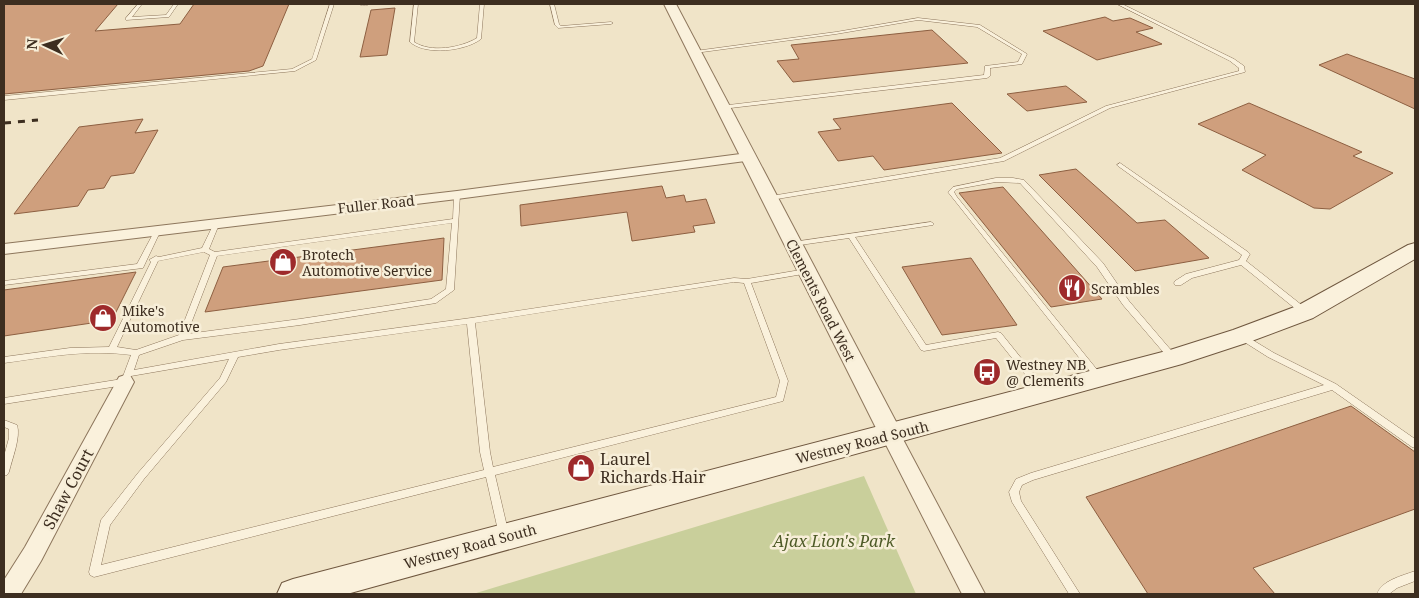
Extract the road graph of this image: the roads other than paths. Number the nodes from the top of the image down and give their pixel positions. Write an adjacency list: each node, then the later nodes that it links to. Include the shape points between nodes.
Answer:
1 (140, 4): 2 (lane, via 128,19 167,16)
2 (176, 4)
3 (332, 4): 13 (lane, via 314,60 293,70)
4 (362, 4): 5 (lane)
5 (367, 4)
6 (416, 4): 7 (lane, via 412,42 422,48 468,45 479,39)
7 (482, 4)
8 (552, 4): 11 (lane, via 560,27)
9 (670, 4): 12 (street, Clements Road West)
10 (1119, 4): 18 (lane, via 1232,60 1242,67 1242,72 1108,107 1002,160)
11 (611, 23)
12 (695, 52): 14 (street, Clements Road West); 14 (lane, via 918,19 978,26 1025,54 1020,63 987,67 987,76)
13 (4, 98)
14 (722, 107): 15 (street, Clements Road West)
15 (748, 157): 17 (street, Fuller Road); 18 (street, Clements Road West)
16 (1120, 165): 30 (lane, via 1246,254)
17 (457, 195): 19 (lane); 20 (street, Fuller Road)
18 (771, 198): 24 (street, Clements Road West)
19 (456, 221): 28 (lane); 39 (lane, via 450,290 433,301)
20 (217, 222): 22 (street, Fuller Road); 26 (lane)
21 (931, 224): 23 (lane)
22 (158, 230): 25 (street, Fuller Road); 31 (lane)
23 (851, 236): 24 (lane); 48 (lane, via 924,348 998,335)
24 (793, 244): 32 (street, Clements Road West)
25 (4, 249)
26 (205, 250): 28 (lane); 29 (lane)
27 (1415, 250): 36 (main road, Westney Road South)
28 (214, 254): 39 (lane)
29 (156, 258): 31 (lane); 40 (lane)
30 (1242, 262): 35 (lane, via 1189,276); 36 (lane)
31 (140, 266): 34 (lane)
32 (806, 271): 33 (lane); 51 (street, Clements Road West)
33 (747, 281): 37 (lane, via 734,280); 53 (lane, via 784,381 780,399)
34 (4, 283)
35 (1178, 283)
36 (1305, 312): 38 (main road, Westney Road South)
37 (471, 321): 42 (lane); 53 (lane, via 485,452)
38 (1241, 336): 43 (main road, Westney Road South); 47 (lane)
39 (182, 337): 41 (lane)
40 (113, 348): 41 (lane); 44 (lane)
41 (136, 352): 45 (lane)
42 (235, 355): 45 (lane); 53 (lane, via 224,380 105,523 94,572)
43 (1173, 358): 46 (main road, Westney Road South); 46 (lane, via 1126,303 1100,265 1022,181 998,180 955,188 951,192 955,198)
44 (4, 360)
45 (127, 378): 49 (lane); 57 (street, Shaw Court, via 33,554)
46 (1100, 378): 48 (main road, Westney Road South)
47 (1333, 386): 52 (lane); 60 (lane, via 1019,482 1014,492 1017,502)
48 (1044, 393): 51 (main road, Westney Road South)
49 (4, 401)
50 (4, 423): 54 (lane, via 14,427)
51 (890, 433): 55 (main road, Westney Road South); 59 (street, Clements Road West)
52 (1415, 444)
53 (490, 471): 55 (lane)
54 (4, 472)
55 (505, 536): 58 (main road, Westney Road South)
56 (1415, 576): 61 (lane, via 1393,584)
57 (8, 594)
58 (293, 594)
59 (974, 594)
60 (1075, 594)
61 (1382, 594)

